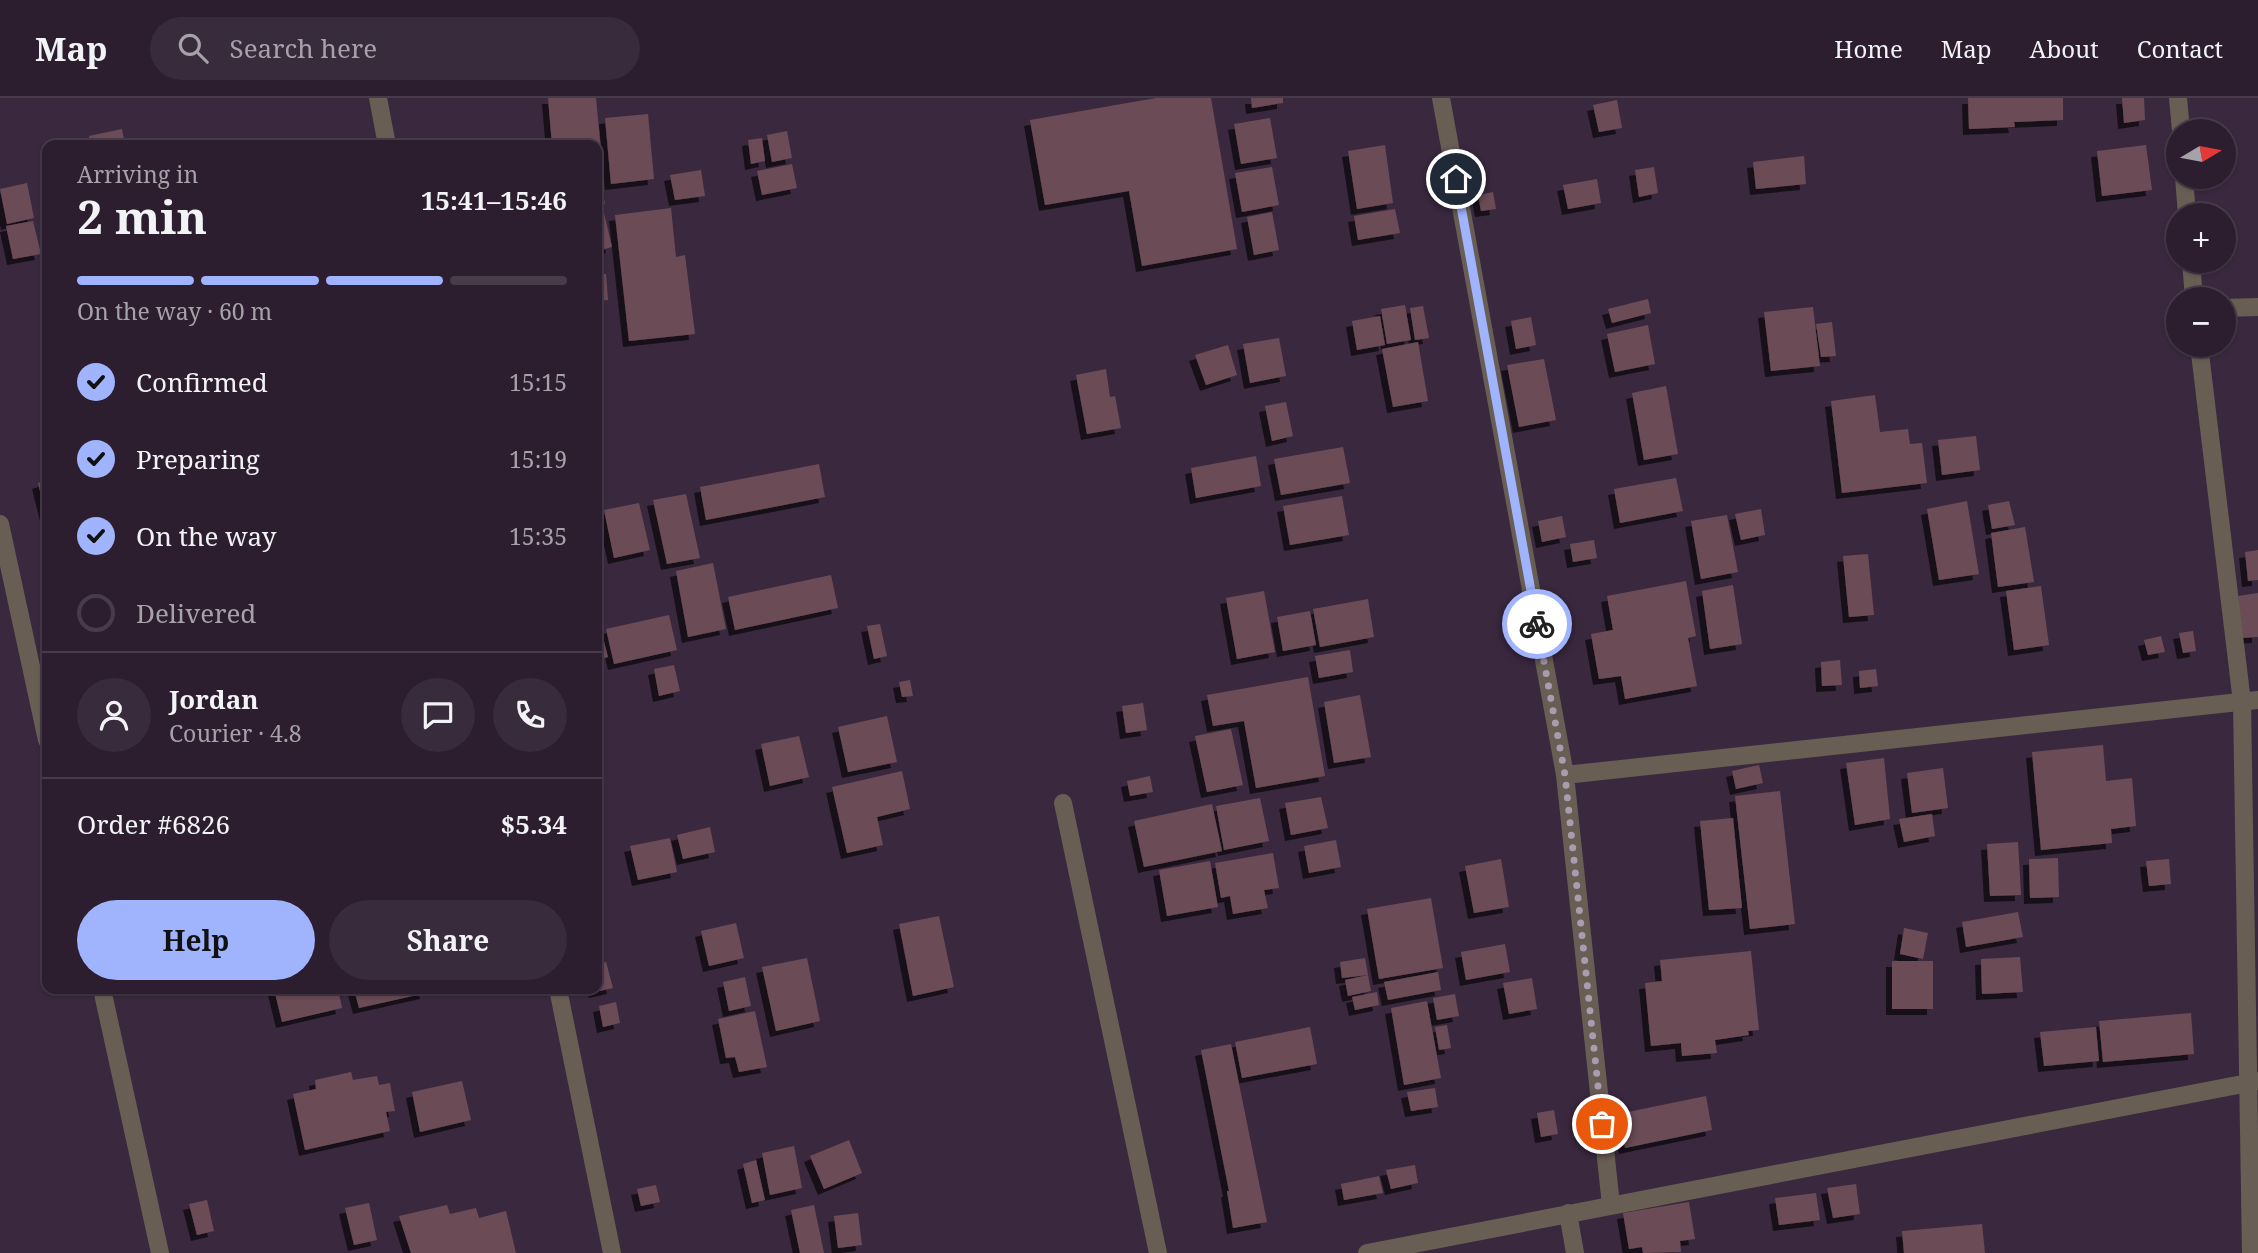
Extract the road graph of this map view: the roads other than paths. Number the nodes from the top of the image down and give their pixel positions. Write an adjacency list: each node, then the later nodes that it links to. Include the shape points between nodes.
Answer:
1 (377, 98): 5 (street)
2 (1441, 98): 12 (street)
3 (2178, 98): 4 (street)
4 (2180, 119)
5 (386, 140)
6 (2258, 307): 7 (street)
7 (2236, 308)
8 (2201, 357): 10 (street)
9 (0, 524): 11 (street)
10 (2250, 701): 12 (street); 16 (street)
11 (42, 717)
12 (1565, 775): 17 (street)
13 (1063, 803): 21 (street)
14 (103, 994): 19 (street)
15 (559, 994): 20 (street)
16 (2253, 1082): 17 (street); 24 (street)
17 (1611, 1205): 18 (street)
18 (1567, 1213): 22 (street); 23 (street)
19 (160, 1253)
20 (612, 1253)
21 (1158, 1253)
22 (1367, 1253)
23 (1576, 1253)
24 (2251, 1253)

